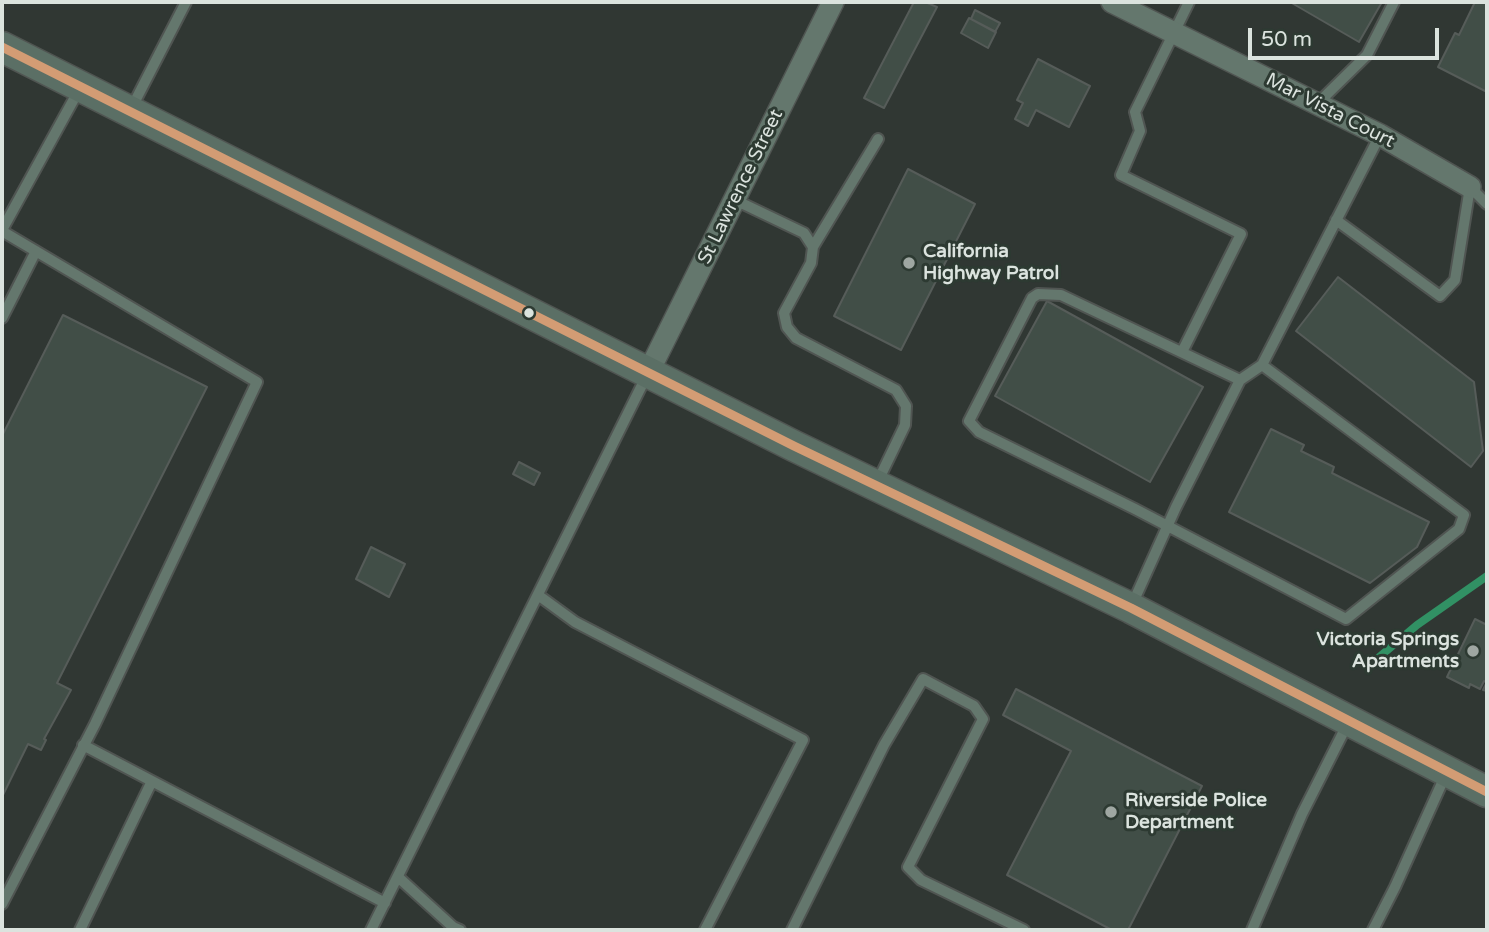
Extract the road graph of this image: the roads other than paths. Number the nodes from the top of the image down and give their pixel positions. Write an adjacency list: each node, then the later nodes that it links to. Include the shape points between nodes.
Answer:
1 (186, 2): 10 (lane)
2 (833, 2): 14 (street, St Lawrence Street)
3 (1112, 2): 6 (street, Mar Vista Court)
4 (1189, 2): 6 (lane)
5 (1394, 2): 9 (lane, via 1367,55)
6 (1172, 32): 9 (street, Mar Vista Court); 21 (lane, via 1135,112 1140,131 1121,176 1241,234)
7 (2, 47): 8 (street)
8 (81, 86): 10 (street); 17 (lane)
9 (1317, 104): 11 (street, Mar Vista Court)
10 (130, 111): 23 (street)
11 (1380, 135): 13 (street, Mar Vista Court); 16 (lane)
12 (878, 139): 18 (lane)
13 (1470, 187): 15 (lane); 16 (lane, via 1455,279 1440,296)
14 (735, 200): 18 (lane, via 804,233); 23 (street, St Lawrence Street)
15 (1487, 204)
16 (1336, 220): 22 (lane)
17 (2, 231): 19 (lane)
18 (813, 247): 25 (lane, via 811,263 784,313 787,327 796,338 896,390 906,406 905,425)
19 (36, 251): 20 (lane); 30 (lane, via 257,382)
20 (2, 317)
21 (1182, 352): 24 (lane); 26 (lane, via 1061,295 1038,294 969,421 979,432)
22 (1262, 365): 24 (lane); 26 (lane, via 1464,515 1459,529 1346,619)
23 (648, 373): 25 (street); 27 (lane)
24 (1240, 380): 26 (lane)
25 (876, 485): 28 (street)
26 (1167, 526): 28 (lane)
27 (538, 596): 34 (lane); 40 (lane, via 575,622 803,740)
28 (1131, 608): 29 (street)
29 (1349, 720): 31 (street); 43 (lane)
30 (83, 745): 32 (lane); 36 (lane)
31 (1447, 771): 33 (street); 44 (lane)
32 (152, 781): 35 (lane); 37 (lane)
33 (1487, 792)
34 (398, 877): 35 (lane); 39 (lane)
35 (385, 903): 38 (lane)
36 (2, 904)
37 (80, 930)
38 (371, 930)
39 (460, 930)
40 (705, 930)
41 (792, 930): 42 (lane, via 923,678 974,706 983,719 908,866 921,880)
42 (1024, 930)
43 (1252, 930)
44 (1373, 930)

